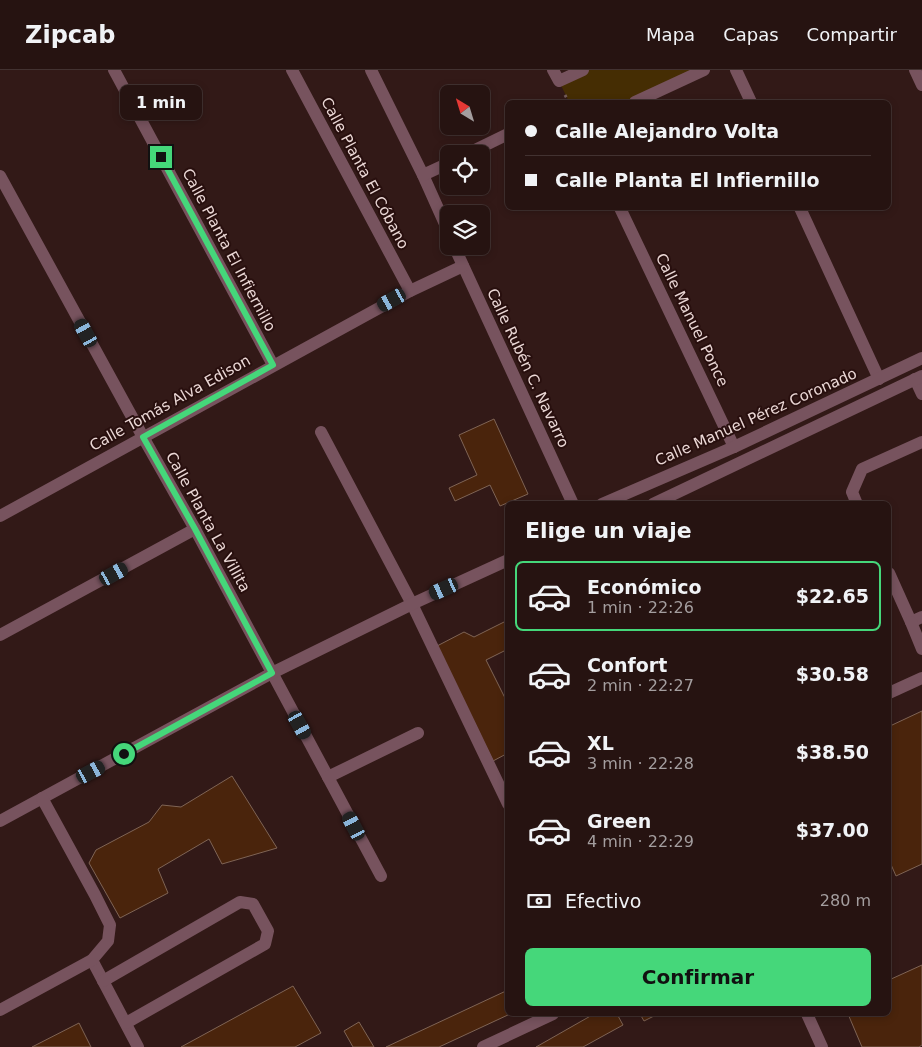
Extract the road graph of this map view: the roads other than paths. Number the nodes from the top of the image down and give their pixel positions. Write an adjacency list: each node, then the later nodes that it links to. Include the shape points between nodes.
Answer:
1 (114, 70): 24 (street, Calle Planta El Infiernillo)
2 (292, 70): 22 (street, Calle Planta El Cóbano)
3 (371, 70): 15 (street)
4 (583, 70): 8 (street)
5 (704, 70): 10 (street)
6 (736, 70): 11 (street)
7 (915, 70): 9 (street)
8 (556, 76)
9 (922, 85)
10 (639, 100)
11 (750, 100)
12 (505, 135): 13 (street)
13 (485, 145)
14 (440, 166): 15 (street)
15 (423, 175): 19 (street)
16 (0, 176): 29 (street, Calle Planta La Villita)
17 (621, 210): 31 (street, Calle Manuel Ponce)
18 (801, 210): 26 (street)
19 (440, 213)
20 (458, 255): 21 (street, Calle Rubén C. Navarro)
21 (463, 266): 22 (street, Calle Tomás Alva Edison); 32 (street, Calle Rubén C. Navarro)
22 (410, 291): 24 (street, Calle Tomás Alva Edison)
23 (922, 358): 26 (street, Calle Manuel Pérez Coronado)
24 (273, 365): 29 (street, Calle Tomás Alva Edison)
25 (919, 378): 27 (street); 34 (street)
26 (879, 379): 31 (street, Calle Manuel Pérez Coronado)
27 (922, 394)
28 (321, 432): 40 (street)
29 (143, 437): 36 (street, Calle Tomás Alva Edison); 37 (street, Calle Planta La Villita)
30 (922, 442): 35 (street, via 862,469 852,492)
31 (734, 447): 33 (street, Calle Manuel Pérez Coronado)
32 (572, 501)
33 (609, 501)
34 (658, 501)
35 (856, 501)
36 (0, 516)
37 (195, 529): 42 (street); 44 (street, Calle Planta La Villita)
38 (505, 561): 40 (street)
39 (891, 576): 41 (street)
40 (412, 604): 44 (street); 49 (street)
41 (917, 619): 43 (street)
42 (0, 636)
43 (922, 649)
44 (272, 673): 48 (street, Calle Planta La Villita); 51 (street)
45 (922, 678): 46 (street)
46 (891, 692)
47 (418, 733): 48 (street)
48 (328, 776): 53 (street, Calle Planta La Villita)
49 (502, 778): 50 (street)
50 (505, 791)
51 (42, 798): 52 (street); 54 (street, via 110,925 108,941)
52 (0, 821)
53 (381, 876)
54 (92, 960): 55 (street); 56 (street)
55 (103, 981): 59 (street); 59 (street, via 240,902 254,904 268,931 265,944)
56 (0, 1010)
57 (549, 1016): 61 (street)
58 (807, 1016): 62 (street)
59 (126, 1023): 60 (street)
60 (138, 1047)
61 (483, 1047)
62 (822, 1047)

